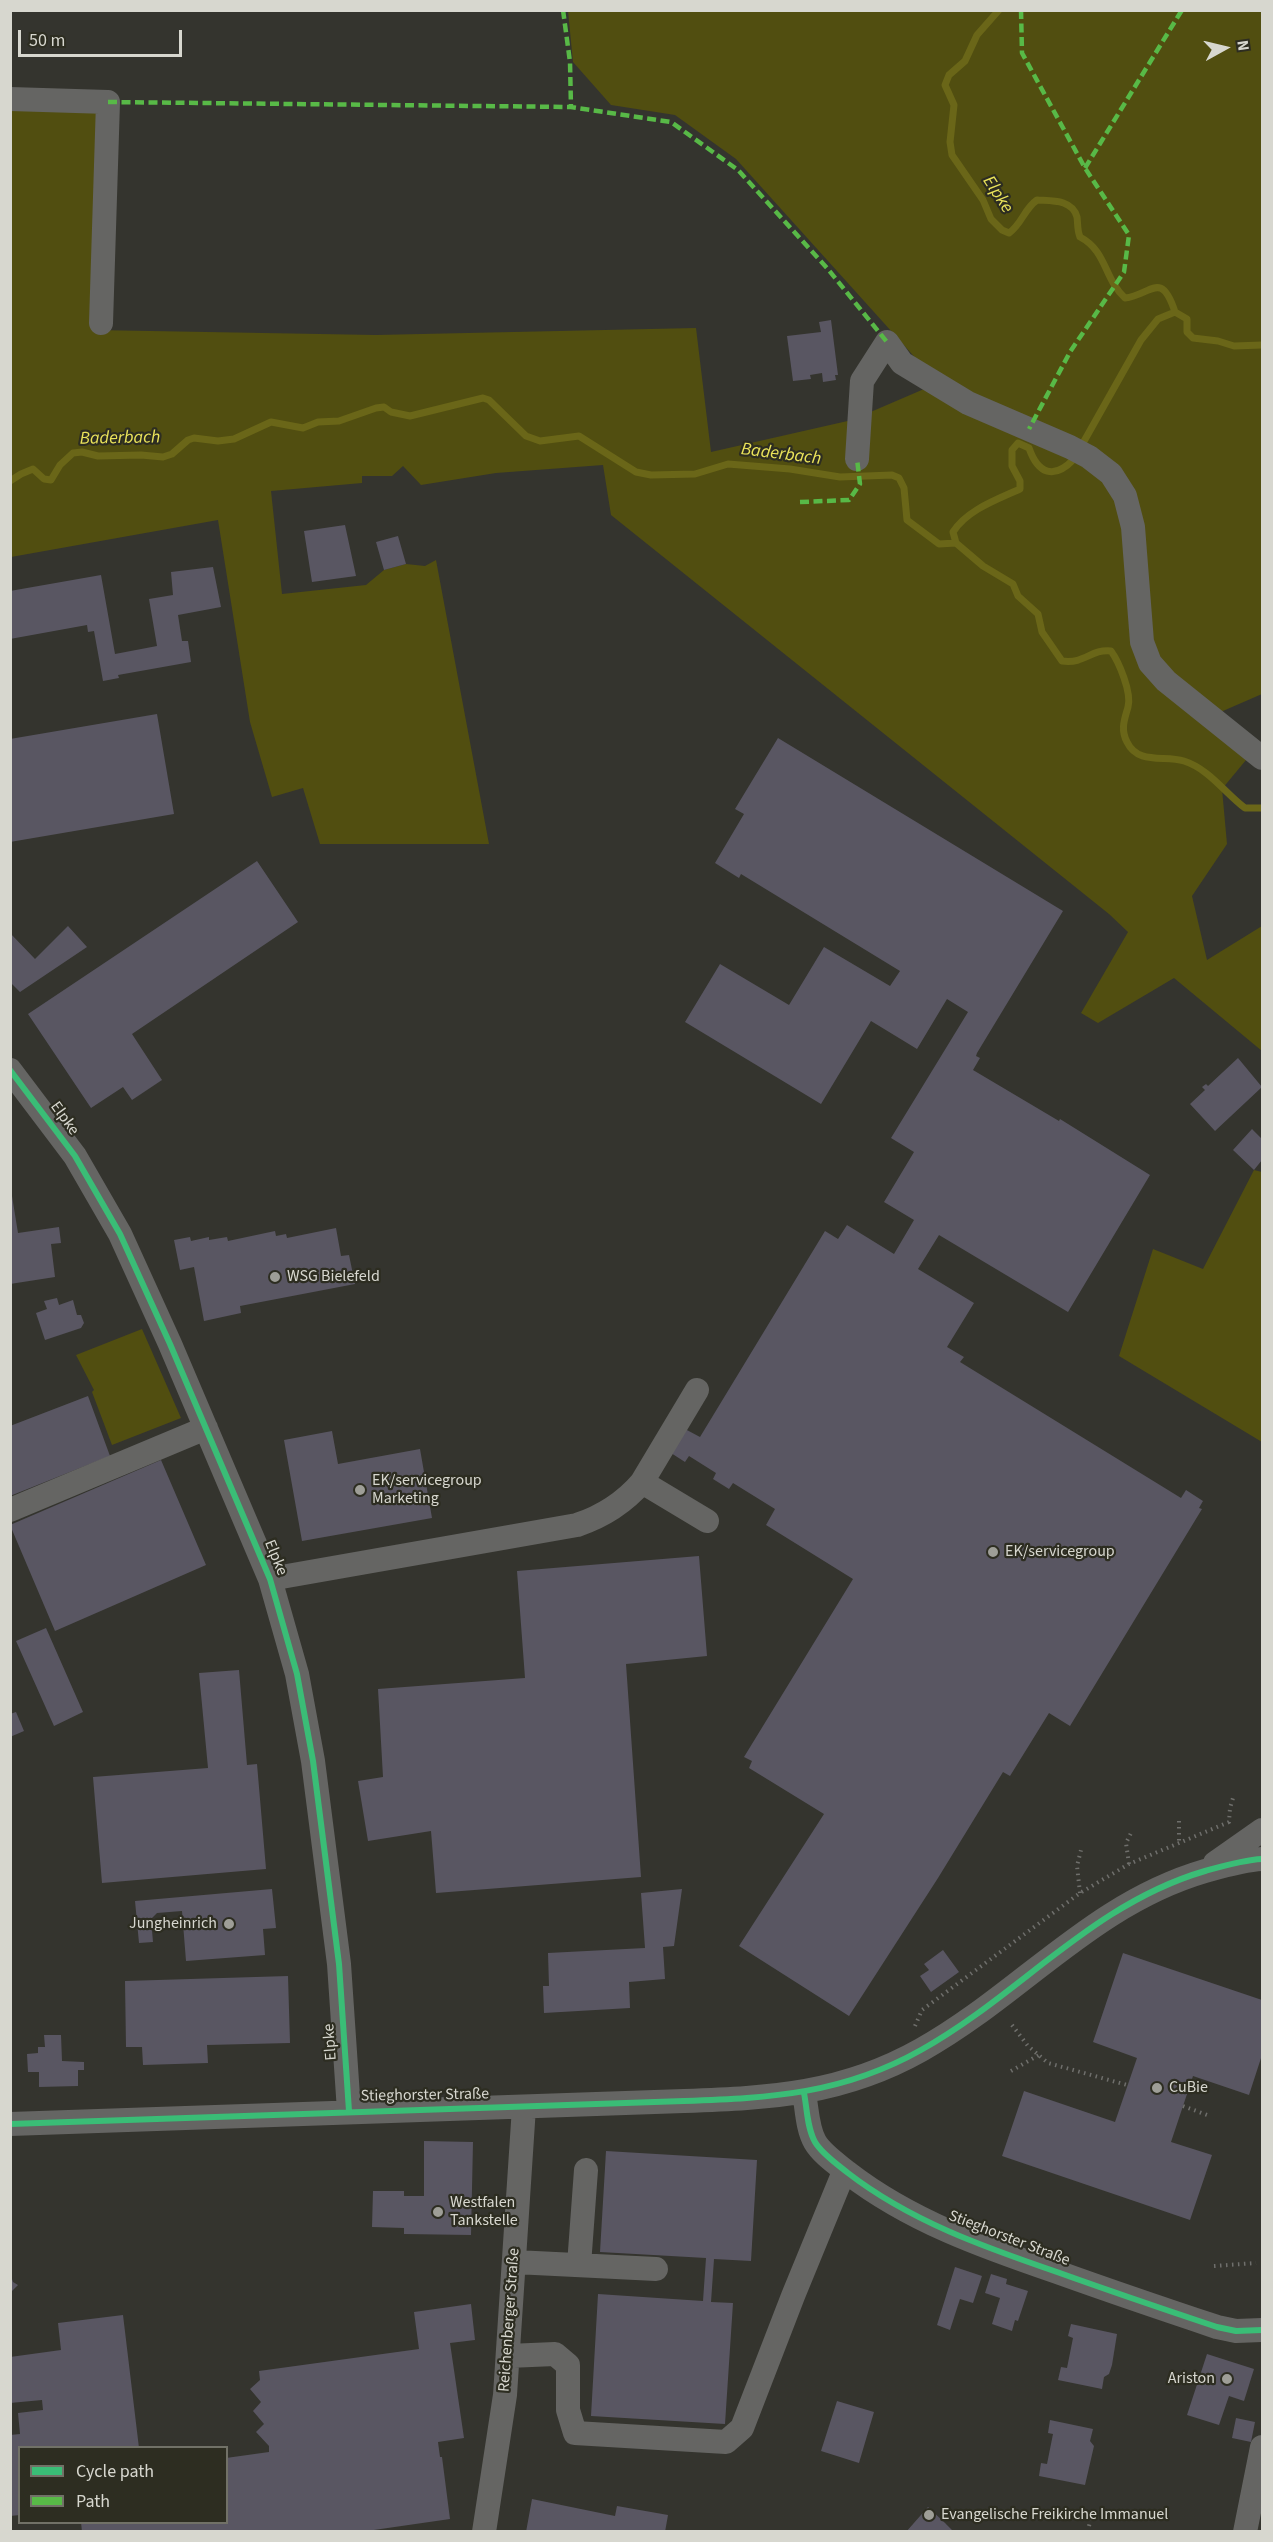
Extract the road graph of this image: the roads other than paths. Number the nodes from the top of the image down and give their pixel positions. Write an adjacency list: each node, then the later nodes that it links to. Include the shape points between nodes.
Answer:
1 (10, 99): 2 (street, via 108,102)
2 (101, 323)
3 (857, 459): 4 (street, via 862,381 887,342 902,363 968,403 1079,452 1111,474 1125,496 1133,527 1142,642 1150,663 1166,681)
4 (1263, 758)
5 (10, 1070): 7 (street, Elpke, via 75,1156 120,1234)
6 (697, 1390): 8 (street)
7 (206, 1428): 9 (street); 11 (street, Elpke)
8 (642, 1482): 10 (street); 11 (street, via 616,1507 578,1525)
9 (10, 1510)
10 (706, 1521)
11 (270, 1579): 17 (street, Elpke, via 297,1674 313,1761 338,1953)
12 (1263, 1830): 14 (street, Stieghorster Straße)
13 (1263, 1859): 14 (street, Stieghorster Straße)
14 (1200, 1873): 15 (street, Stieghorster Straße, via 1163,1885 1116,1910 978,2014 920,2050 863,2077)
15 (804, 2093): 16 (street, Stieghorster Straße, via 756,2099); 20 (street, Stieghorster Straße, via 815,2142)
16 (524, 2107): 17 (street, Stieghorster Straße); 21 (street, Reichenberger Straße)
17 (349, 2111): 18 (street, Stieghorster Straße)
18 (10, 2124)
19 (586, 2169): 22 (street)
20 (847, 2172): 24 (street, Stieghorster Straße, via 912,2215 1004,2254 1216,2327); 25 (street, via 797,2285 742,2428 726,2442 575,2433 568,2410 568,2365 555,2354)
21 (515, 2262): 22 (street); 25 (street, Reichenberger Straße)
22 (579, 2265): 23 (street)
23 (656, 2269)
24 (1263, 2330)
25 (508, 2356): 27 (street, Reichenberger Straße)
26 (1263, 2447): 28 (street)
27 (484, 2532)
28 (1245, 2532)

